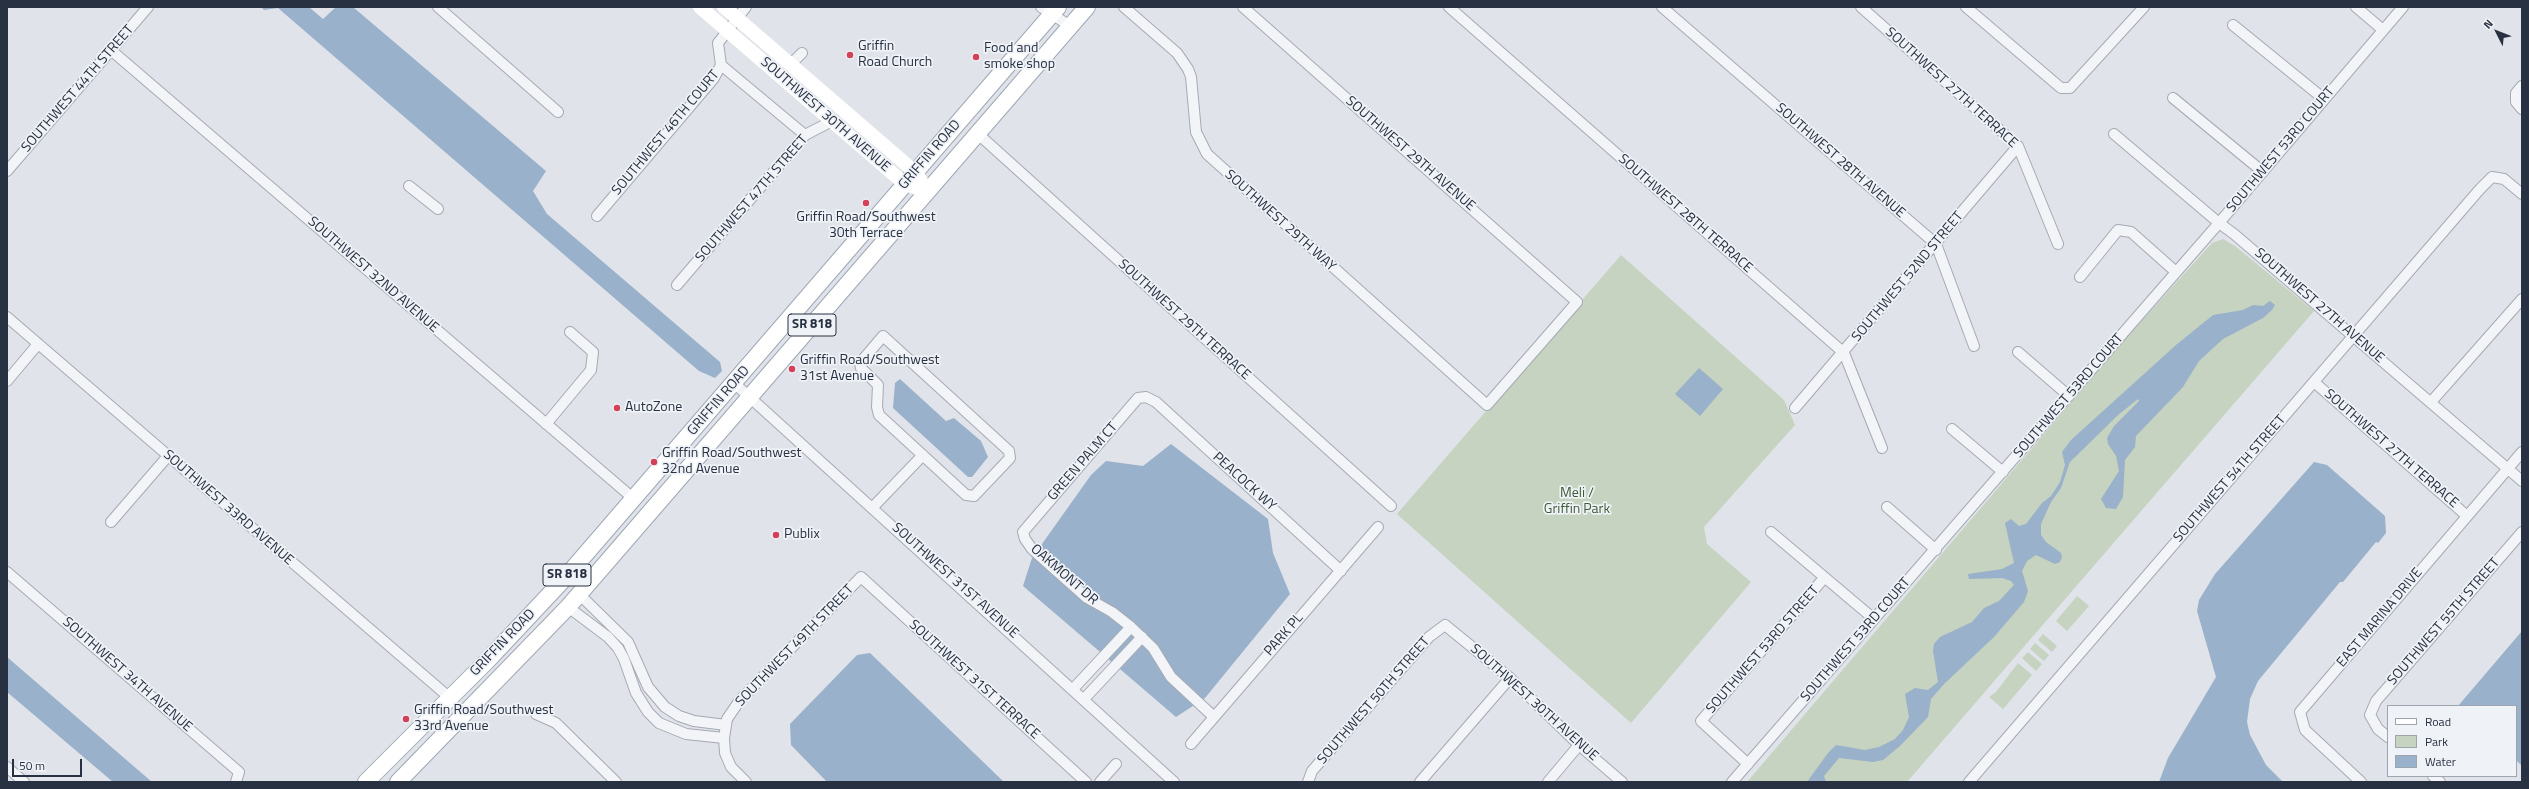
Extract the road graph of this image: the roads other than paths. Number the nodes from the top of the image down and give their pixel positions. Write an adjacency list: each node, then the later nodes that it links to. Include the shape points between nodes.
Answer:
1 (148, 7): 22 (street, SOUTHWEST 44TH STREET)
2 (438, 7): 30 (street)
3 (700, 7): 21 (main road, SOUTHWEST 30TH AVENUE)
4 (724, 7): 17 (main road, SOUTHWEST 30TH AVENUE)
5 (746, 7): 17 (street, SOUTHWEST 46TH COURT)
6 (1087, 7): 19 (main road, GRIFFIN ROAD / SR 818)
7 (1124, 7): 52 (street, SOUTHWEST 29TH WAY, via 1184,62 1191,78 1196,132 1210,158 1487,405)
8 (1243, 7): 52 (street, SOUTHWEST 29TH AVENUE)
9 (1449, 7): 59 (street, SOUTHWEST 28TH TERRACE)
10 (1662, 7): 46 (street, SOUTHWEST 28TH AVENUE)
11 (1861, 7): 35 (street, SOUTHWEST 27TH TERRACE)
12 (1966, 7): 13 (street, via 2061,88 2070,88)
13 (2144, 7)
14 (2356, 7): 20 (street)
15 (2403, 7): 20 (street, SOUTHWEST 53RD COURT)
16 (1050, 10): 19 (street); 37 (main road, GRIFFIN ROAD / SR 818)
17 (738, 20): 21 (street, SOUTHWEST 46TH COURT); 24 (main road, SOUTHWEST 30TH AVENUE)
18 (2233, 25): 28 (street)
19 (1070, 26): 32 (main road, GRIFFIN ROAD / SR 818)
20 (2384, 30): 28 (street, SOUTHWEST 53RD COURT)
21 (728, 31): 25 (street, SOUTHWEST 46TH COURT, via 718,43); 31 (main road, SOUTHWEST 30TH AVENUE)
22 (112, 51): 36 (street, SOUTHWEST 44TH STREET); 68 (street, SOUTHWEST 32ND AVENUE)
23 (802, 53): 24 (street)
24 (791, 64): 37 (main road, SOUTHWEST 30TH AVENUE)
25 (721, 65): 34 (street); 44 (street, SOUTHWEST 46TH COURT, via 714,78)
26 (2522, 86): 29 (street, via 2516,93)
27 (2173, 98): 38 (street)
28 (2324, 99): 38 (street, SOUTHWEST 53RD COURT)
29 (2519, 106)
30 (558, 112)
31 (832, 121): 34 (street, SOUTHWEST 47TH STREET); 39 (main road, SOUTHWEST 30TH AVENUE)
32 (977, 133): 41 (main road, GRIFFIN ROAD / SR 818); 78 (street, SOUTHWEST 29TH TERRACE)
33 (2114, 134): 45 (street, SOUTHWEST 27TH AVENUE)
34 (805, 135): 50 (street, SOUTHWEST 47TH STREET)
35 (2018, 146): 46 (street, SOUTHWEST 52ND STREET); 47 (street, SOUTHWEST 27TH TERRACE)
36 (7, 170)
37 (915, 172): 39 (main road, GRIFFIN ROAD / SR 818); 41 (main road, SOUTHWEST 30TH AVENUE)
38 (2263, 172): 45 (street, SOUTHWEST 53RD COURT)
39 (905, 184): 41 (main road, SOUTHWEST 30TH AVENUE); 62 (main road, GRIFFIN ROAD / SR 818)
40 (409, 186): 43 (street)
41 (927, 192): 63 (main road, GRIFFIN ROAD / SR 818)
42 (2522, 194): 55 (street, SOUTHWEST 54TH STREET, via 2504,179 2492,178)
43 (438, 209)
44 (597, 216)
45 (2219, 223): 48 (street, SOUTHWEST 53RD COURT); 55 (street, SOUTHWEST 27TH AVENUE)
46 (1936, 244): 57 (street, SOUTHWEST 28TH AVENUE); 59 (street, SOUTHWEST 52ND STREET)
47 (2058, 244)
48 (2176, 272): 49 (street, via 2131,232 2118,230); 65 (street, SOUTHWEST 53RD COURT)
49 (2080, 277)
50 (677, 285)
51 (2522, 299): 66 (street)
52 (1577, 302)
53 (7, 317): 56 (street, SOUTHWEST 33RD AVENUE)
54 (570, 332): 68 (street, via 593,352 591,370)
55 (2354, 336): 61 (street, SOUTHWEST 54TH STREET); 66 (street, SOUTHWEST 27TH AVENUE)
56 (38, 344): 60 (street); 73 (street, SOUTHWEST 33RD AVENUE)
57 (1974, 346)
58 (2018, 352): 65 (street)
59 (1844, 353): 67 (street, SOUTHWEST 52ND STREET); 70 (street, SOUTHWEST 28TH TERRACE)
60 (7, 381)
61 (2314, 382): 81 (street, SOUTHWEST 27TH TERRACE); 130 (street, SOUTHWEST 54TH STREET)
62 (734, 383): 63 (street, SOUTHWEST 31ST AVENUE); 77 (main road, GRIFFIN ROAD / SR 818)
63 (751, 396): 79 (street, SOUTHWEST 31ST AVENUE); 88 (main road, GRIFFIN ROAD / SR 818)
64 (1146, 396): 84 (street, GREEN PALM CT, via 1138,398); 89 (street, PEACOCK WY, via 1156,402)
65 (2069, 396): 75 (street, SOUTHWEST 53RD COURT)
66 (2431, 402): 74 (street, SOUTHWEST 27TH AVENUE)
67 (1795, 408)
68 (546, 424): 77 (street, SOUTHWEST 32ND AVENUE)
69 (1952, 428): 75 (street)
70 (1882, 448)
71 (2522, 452): 74 (street, EAST MARINA DRIVE)
72 (922, 455): 72 (street, via 879,415 878,385 861,368 860,363 883,336 1009,451 1010,458 974,496 966,495); 79 (street)
73 (168, 456): 82 (street); 102 (street, SOUTHWEST 33RD AVENUE)
74 (2507, 469): 76 (street, SOUTHWEST 27TH AVENUE); 81 (street, EAST MARINA DRIVE)
75 (2003, 472): 87 (street, SOUTHWEST 53RD COURT)
76 (2522, 481)
77 (634, 499): 88 (main road, via 633,521); 99 (main road, GRIFFIN ROAD / SR 818)
78 (1391, 506)
79 (873, 507): 101 (street, SOUTHWEST 31ST AVENUE)
80 (1887, 507): 87 (street)
81 (2467, 516): 131 (street, EAST MARINA DRIVE, via 2300,712 2305,730)
82 (111, 522)
83 (1378, 527): 89 (street, PARK PL)
84 (1023, 532): 97 (street, OAKMONT DR, via 1032,549 1087,598 1112,612)
85 (1771, 532): 92 (street)
86 (2522, 532): 108 (street, SOUTHWEST 55TH STREET, via 2376,701 2370,715 2378,729)
87 (1936, 550): 95 (street, SOUTHWEST 53RD COURT)
88 (615, 553): 93 (main road, GRIFFIN ROAD / SR 818)
89 (1341, 571): 106 (street, PARK PL)
90 (7, 572): 117 (street, SOUTHWEST 34TH AVENUE, via 239,772)
91 (861, 578): 107 (street, SOUTHWEST 49TH STREET, via 740,700); 122 (street, SOUTHWEST 31ST TERRACE)
92 (1824, 578): 95 (street); 114 (street, SOUTHWEST 53RD STREET, via 1701,722)
93 (579, 594): 94 (main road, GRIFFIN ROAD / SR 818); 107 (street, via 628,642 648,686 665,707 694,721)
94 (568, 606): 104 (main road, GRIFFIN ROAD / SR 818); 109 (street, via 618,648 636,693 648,712 659,723 686,734)
95 (1874, 619): 114 (street, SOUTHWEST 53RD COURT)
96 (1445, 625): 100 (street, SOUTHWEST 30TH AVENUE); 125 (street, SOUTHWEST 50TH STREET, via 1424,642 1312,771)
97 (1131, 627): 98 (street, OAKMONT DR); 101 (street)
98 (1142, 637): 103 (street); 106 (street, via 1153,648 1171,677)
99 (484, 664): 102 (main road, GRIFFIN ROAD / SR 818); 104 (main road, via 470,689)
100 (1510, 678): 112 (street, SOUTHWEST 30TH AVENUE); 126 (street)
101 (1073, 689): 103 (street, SOUTHWEST 31ST AVENUE)
102 (450, 698): 110 (main road, via 450,717); 118 (main road, GRIFFIN ROAD / SR 818)
103 (1084, 700): 124 (street, SOUTHWEST 31ST AVENUE)
104 (472, 706): 110 (main road, GRIFFIN ROAD / SR 818)
105 (536, 714): 120 (street, via 556,723)
106 (1214, 716): 111 (street, PARK PL)
107 (726, 725): 109 (street, SOUTHWEST 49TH STREET)
108 (2387, 736)
109 (724, 738): 121 (street, via 725,753 731,767)
110 (436, 744): 119 (main road, GRIFFIN ROAD / SR 818)
111 (1191, 744)
112 (1579, 745): 127 (street); 128 (street, SOUTHWEST 30TH AVENUE)
113 (1116, 764): 123 (street)
114 (1748, 764): 129 (street, SOUTHWEST 53RD COURT)
115 (7, 768): 116 (street)
116 (24, 782)
117 (236, 782)
118 (366, 782)
119 (398, 782)
120 (616, 782)
121 (746, 782)
122 (1086, 782)
123 (1100, 782)
124 (1174, 782)
125 (1308, 782)
126 (1420, 782)
127 (1548, 782)
128 (1622, 782)
129 (1732, 782)
130 (1969, 782)
131 (2361, 782)

